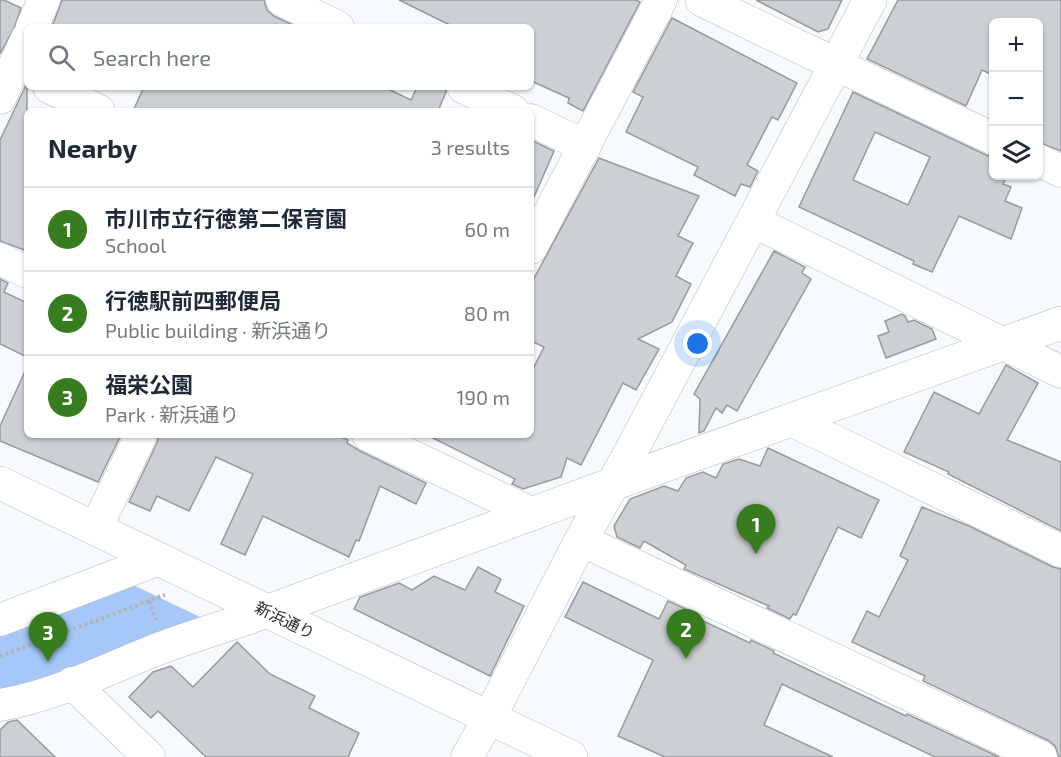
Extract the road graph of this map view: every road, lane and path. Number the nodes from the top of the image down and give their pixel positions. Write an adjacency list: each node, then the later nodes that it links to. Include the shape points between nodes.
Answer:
1 (44, 0): 6 (street)
2 (282, 0): 7 (street)
3 (661, 0): 18 (street)
4 (702, 0): 9 (street)
5 (870, 0): 9 (street)
6 (33, 24)
7 (332, 24)
8 (24, 53): 10 (street)
9 (836, 64): 17 (street); 21 (street)
10 (20, 73): 13 (street)
11 (55, 90): 14 (street)
12 (469, 90): 15 (street)
13 (0, 98)
14 (93, 108)
15 (507, 108)
16 (534, 121): 18 (street)
17 (989, 137)
18 (585, 146): 22 (street)
19 (1043, 162): 20 (street)
20 (1061, 171)
21 (753, 221): 26 (street); 33 (street)
22 (534, 242)
23 (0, 259): 24 (street)
24 (24, 271)
25 (1061, 323): 26 (street)
26 (1005, 344): 27 (street); 28 (street)
27 (1061, 372)
28 (793, 421): 33 (street); 37 (street)
29 (140, 438): 35 (street)
30 (382, 438): 31 (street)
31 (426, 447): 34 (street)
32 (0, 483): 35 (street, 新浜通り)
33 (610, 485): 34 (street); 36 (street)
34 (533, 514): 40 (street)
35 (96, 528): 38 (street, 新浜通り)
36 (581, 540): 45 (street); 49 (street)
37 (1061, 551)
38 (159, 559): 40 (street, 新浜通り); 41 (street)
39 (169, 594): 42 (path)
40 (267, 612): 43 (street); 45 (street, 新浜通り)
41 (0, 621)
42 (0, 656)
43 (72, 684): 44 (street); 46 (street)
44 (0, 705)
45 (489, 718): 47 (street); 48 (street, 新浜通り)
46 (149, 757)
47 (467, 757)
48 (571, 757)
49 (1041, 757)

